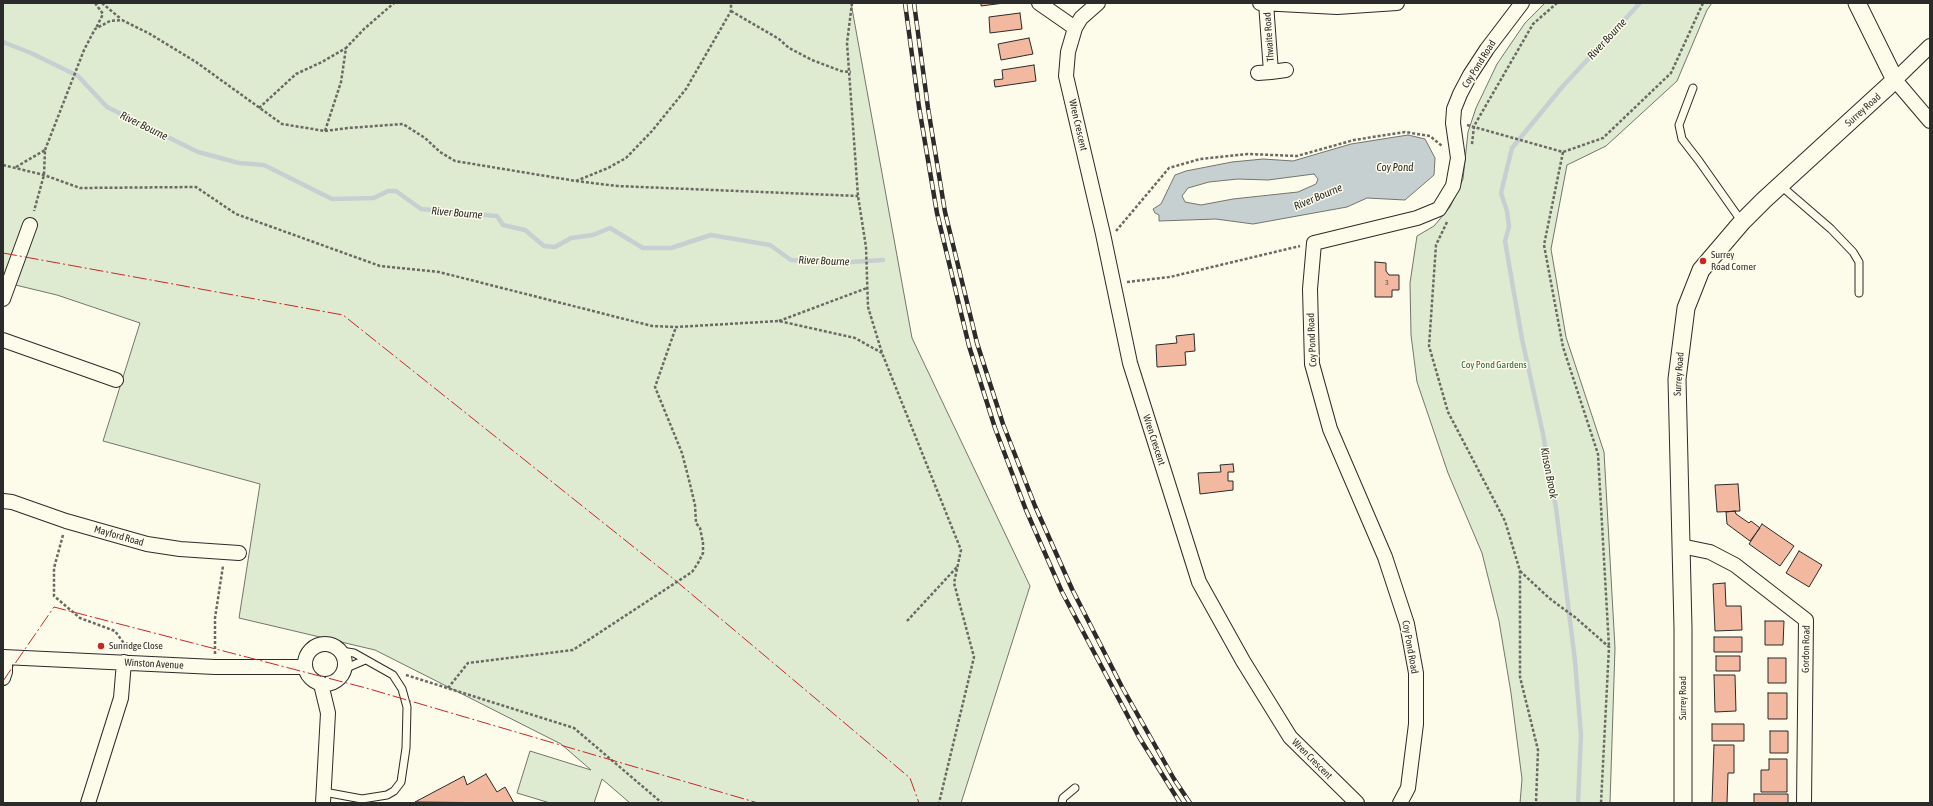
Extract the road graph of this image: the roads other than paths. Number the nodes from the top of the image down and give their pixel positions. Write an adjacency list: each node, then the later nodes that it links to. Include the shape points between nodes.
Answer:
1 (1039, 3): 8 (street)
2 (1098, 3): 8 (street, via 1081,18)
3 (1260, 3): 7 (street, Thwaite Road)
4 (1397, 3): 7 (street, Thwaite Road, via 1337,7)
5 (1522, 3): 37 (street, Coy Pond Road, via 1487,49 1460,94 1454,109 1453,123 1458,158 1452,186 1439,209 1417,218 1314,242 1310,289 1312,364 1330,429 1385,557 1407,624 1416,673 1416,724 1408,788)
6 (1857, 3): 11 (street)
7 (1266, 4): 10 (street, Thwaite Road, via 1265,72)
8 (1075, 28): 36 (street, Wren Crescent, via 1068,52 1066,76 1104,234 1130,363 1199,582 1242,661 1290,737)
9 (1930, 46): 11 (street, Surrey Road)
10 (1286, 70)
11 (1895, 80): 13 (street); 14 (street, Surrey Road)
12 (1693, 88): 15 (lane, via 1679,125 1682,139)
13 (1930, 121)
14 (1780, 185): 15 (street, Surrey Road); 17 (lane, via 1831,229 1853,252 1859,262)
15 (1742, 222): 22 (street, Surrey Road, via 1701,270 1686,308 1677,379)
16 (30, 225): 18 (street)
17 (1859, 293)
18 (3, 299)
19 (3, 340): 20 (street)
20 (116, 380)
21 (3, 501): 23 (street, Mayford Road, via 147,544)
22 (1681, 546): 38 (street, Surrey Road); 39 (street, Gordon Road, via 1710,552 1735,564 1806,620)
23 (232, 552)
24 (341, 651): 26 (lane, via 354,653); 28 (street, via 330,644 317,645 307,654); 29 (street)
25 (4, 657): 27 (street, Winston Avenue); 30 (street)
26 (365, 660): 29 (lane); 33 (lane, via 393,674 402,689 407,707 406,748 401,782 394,791 374,798)
27 (124, 662): 28 (street, Winston Avenue, via 215,667); 34 (street, via 121,698)
28 (305, 667): 31 (street, via 310,678)
29 (344, 669): 31 (street, via 338,679)
30 (3, 678)
31 (322, 684): 33 (street, via 328,713)
32 (1075, 788): 35 (lane, via 1063,798)
33 (324, 798)
34 (88, 803)
35 (1062, 803)
36 (1357, 803)
37 (1400, 803)
38 (1683, 803)
39 (1804, 803)

